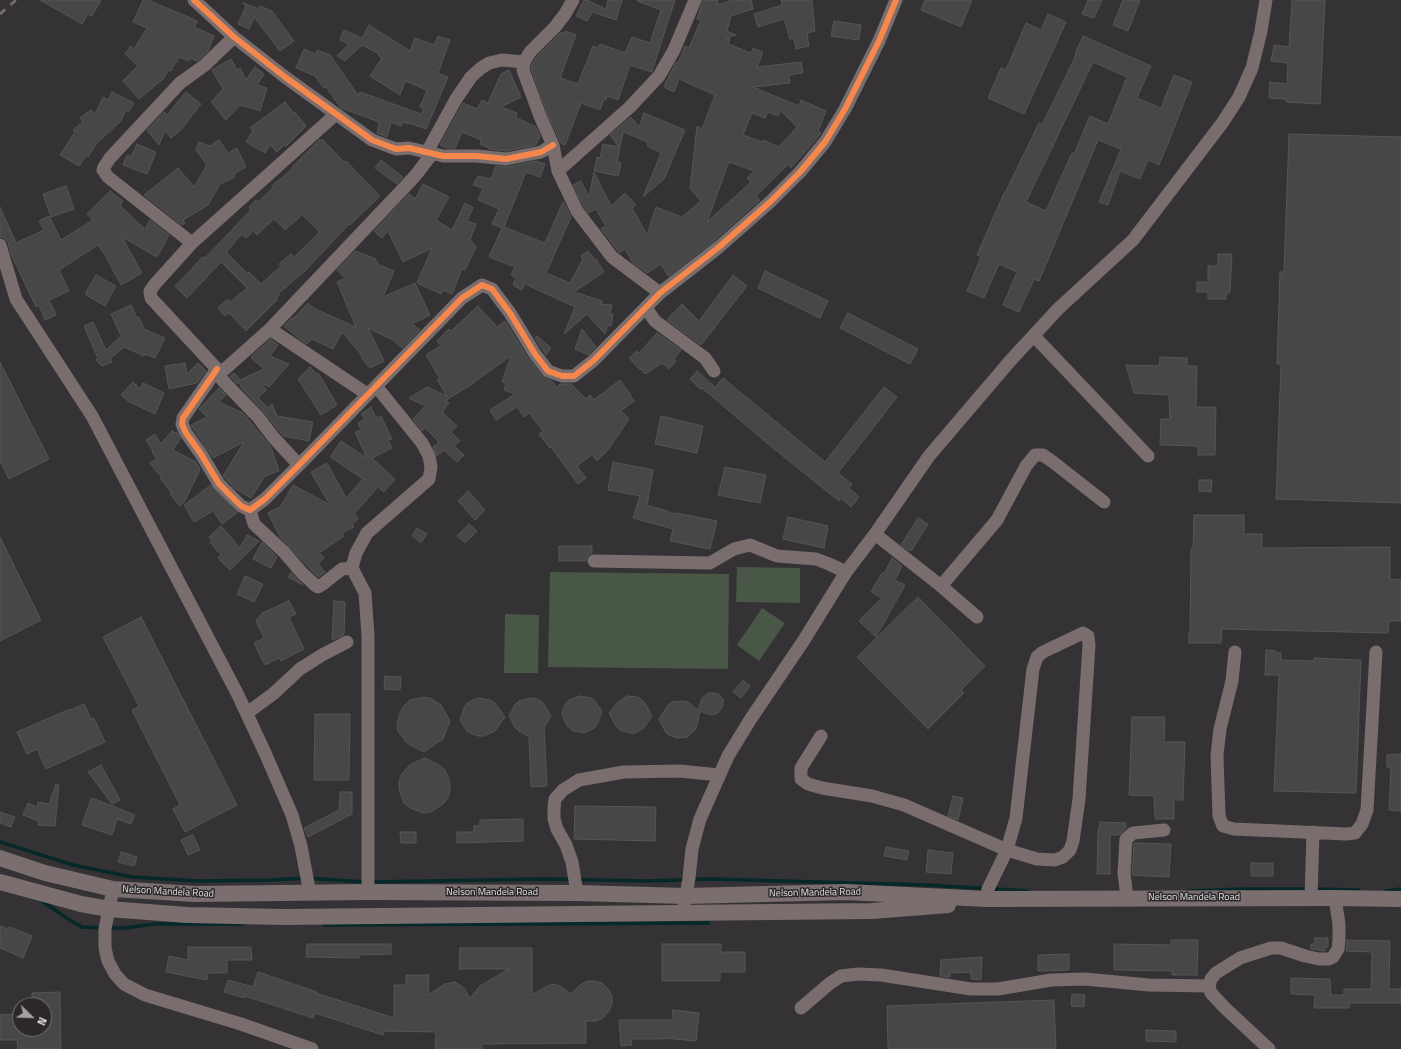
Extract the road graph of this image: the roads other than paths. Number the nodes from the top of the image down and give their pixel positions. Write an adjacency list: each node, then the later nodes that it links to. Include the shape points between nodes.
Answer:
1 (194, 0): 6 (street)
2 (573, 0): 7 (street, via 555,27 530,52)
3 (695, 0): 11 (street, via 674,50 659,76 630,107)
4 (896, 0): 14 (street, via 867,66 825,142 770,202 719,247)
5 (1266, 0): 17 (street, via 1252,68 1239,97 1223,122 1133,240 1064,304)
6 (234, 37): 8 (street); 12 (street, via 205,65 180,83 110,158 103,170 108,177)
7 (524, 62): 9 (street, via 526,82); 10 (street, via 502,60 490,63 471,77 456,99)
8 (336, 114): 10 (street, via 372,140 396,149 409,148); 12 (street)
9 (553, 145): 10 (street, via 541,152 506,159); 11 (street)
10 (429, 153): 16 (street, via 416,176)
11 (558, 171): 14 (street, via 577,211 608,251)
12 (192, 243): 18 (street, via 155,284 150,291 151,298)
13 (0, 245): 34 (street, via 16,299 92,416)
14 (660, 293): 15 (street)
15 (646, 308): 19 (street, via 655,321 705,358); 20 (street, via 593,362 574,376 562,376 548,371 492,289 482,285 462,298)
16 (270, 329): 18 (street, via 225,369); 20 (street)
17 (1034, 336): 21 (street); 25 (street, via 1010,360 929,456)
18 (217, 370): 22 (street, via 226,384); 24 (street, via 183,418 182,424 219,484 241,506)
19 (714, 371)
20 (372, 390): 22 (street); 27 (street, via 422,443 431,467 429,479 367,532)
21 (1148, 456)
22 (299, 465): 24 (street, via 265,499)
23 (1104, 502): 29 (street, via 1043,455 1035,455 1026,466 997,520)
24 (250, 510): 27 (street, via 254,524 316,586 320,586 342,569)
25 (875, 534): 28 (street); 29 (street)
26 (594, 561): 28 (street, via 710,563 734,549 750,546 777,556 816,559)
27 (352, 568): 43 (street, via 365,593 368,636)
28 (846, 572): 36 (street, via 728,756)
29 (941, 586): 30 (street)
30 (977, 617)
31 (347, 642): 34 (street, via 300,670)
32 (1235, 652): 38 (street, via 1232,681 1220,729 1217,754 1219,816 1223,826 1234,829)
33 (1376, 652): 38 (street, via 1367,810 1356,833)
34 (247, 713): 45 (street, via 292,815)
35 (821, 736): 39 (street, via 801,768 801,779 808,784 904,805)
36 (719, 775): 44 (street, via 680,771 624,772 579,780 563,790 555,799 554,819 572,862); 46 (street, via 700,819 692,849)
37 (1164, 830): 47 (street, via 1133,833 1126,839 1124,873)
38 (1313, 832): 48 (street)
39 (1007, 850): 39 (street, via 1037,859 1055,860 1070,850 1079,799 1089,645 1088,636 1083,633 1037,657 1033,669 1016,818); 50 (street, via 988,889)
40 (0, 858): 42 (main road, Nelson Mandela Road, via 45,873)
41 (0, 882): 52 (main road, Nelson Mandela Road)
42 (113, 889): 45 (main road, Nelson Mandela Road, via 195,894); 52 (street)
43 (368, 892): 44 (main road, Nelson Mandela Road); 45 (main road, Nelson Mandela Road)
44 (577, 893): 46 (main road, Nelson Mandela Road)
45 (310, 894)
46 (686, 896): 50 (main road, Nelson Mandela Road, via 846,892); 53 (street)
47 (1127, 898): 48 (main road, Nelson Mandela Road); 50 (main road, Nelson Mandela Road)
48 (1312, 898): 49 (main road, Nelson Mandela Road)
49 (1335, 898): 51 (main road, Nelson Mandela Road); 54 (street, via 1339,940 1338,949 1333,957 1319,959 1281,948 1271,948 1240,958 1226,966 1216,973)
50 (987, 899): 53 (main road, Nelson Mandela Road, via 934,907 872,911)
51 (1401, 899)
52 (109, 909): 53 (main road, Nelson Mandela Road, via 187,915 284,917); 56 (street, via 105,928 105,948 108,961 124,984 145,995)
53 (683, 913)
54 (1209, 986): 55 (street, via 1149,985 1085,979 1051,980 998,989 971,989 858,974 841,976); 57 (street, via 1211,993 1225,1008)
55 (801, 1008)
56 (312, 1049)
57 (1269, 1049)

